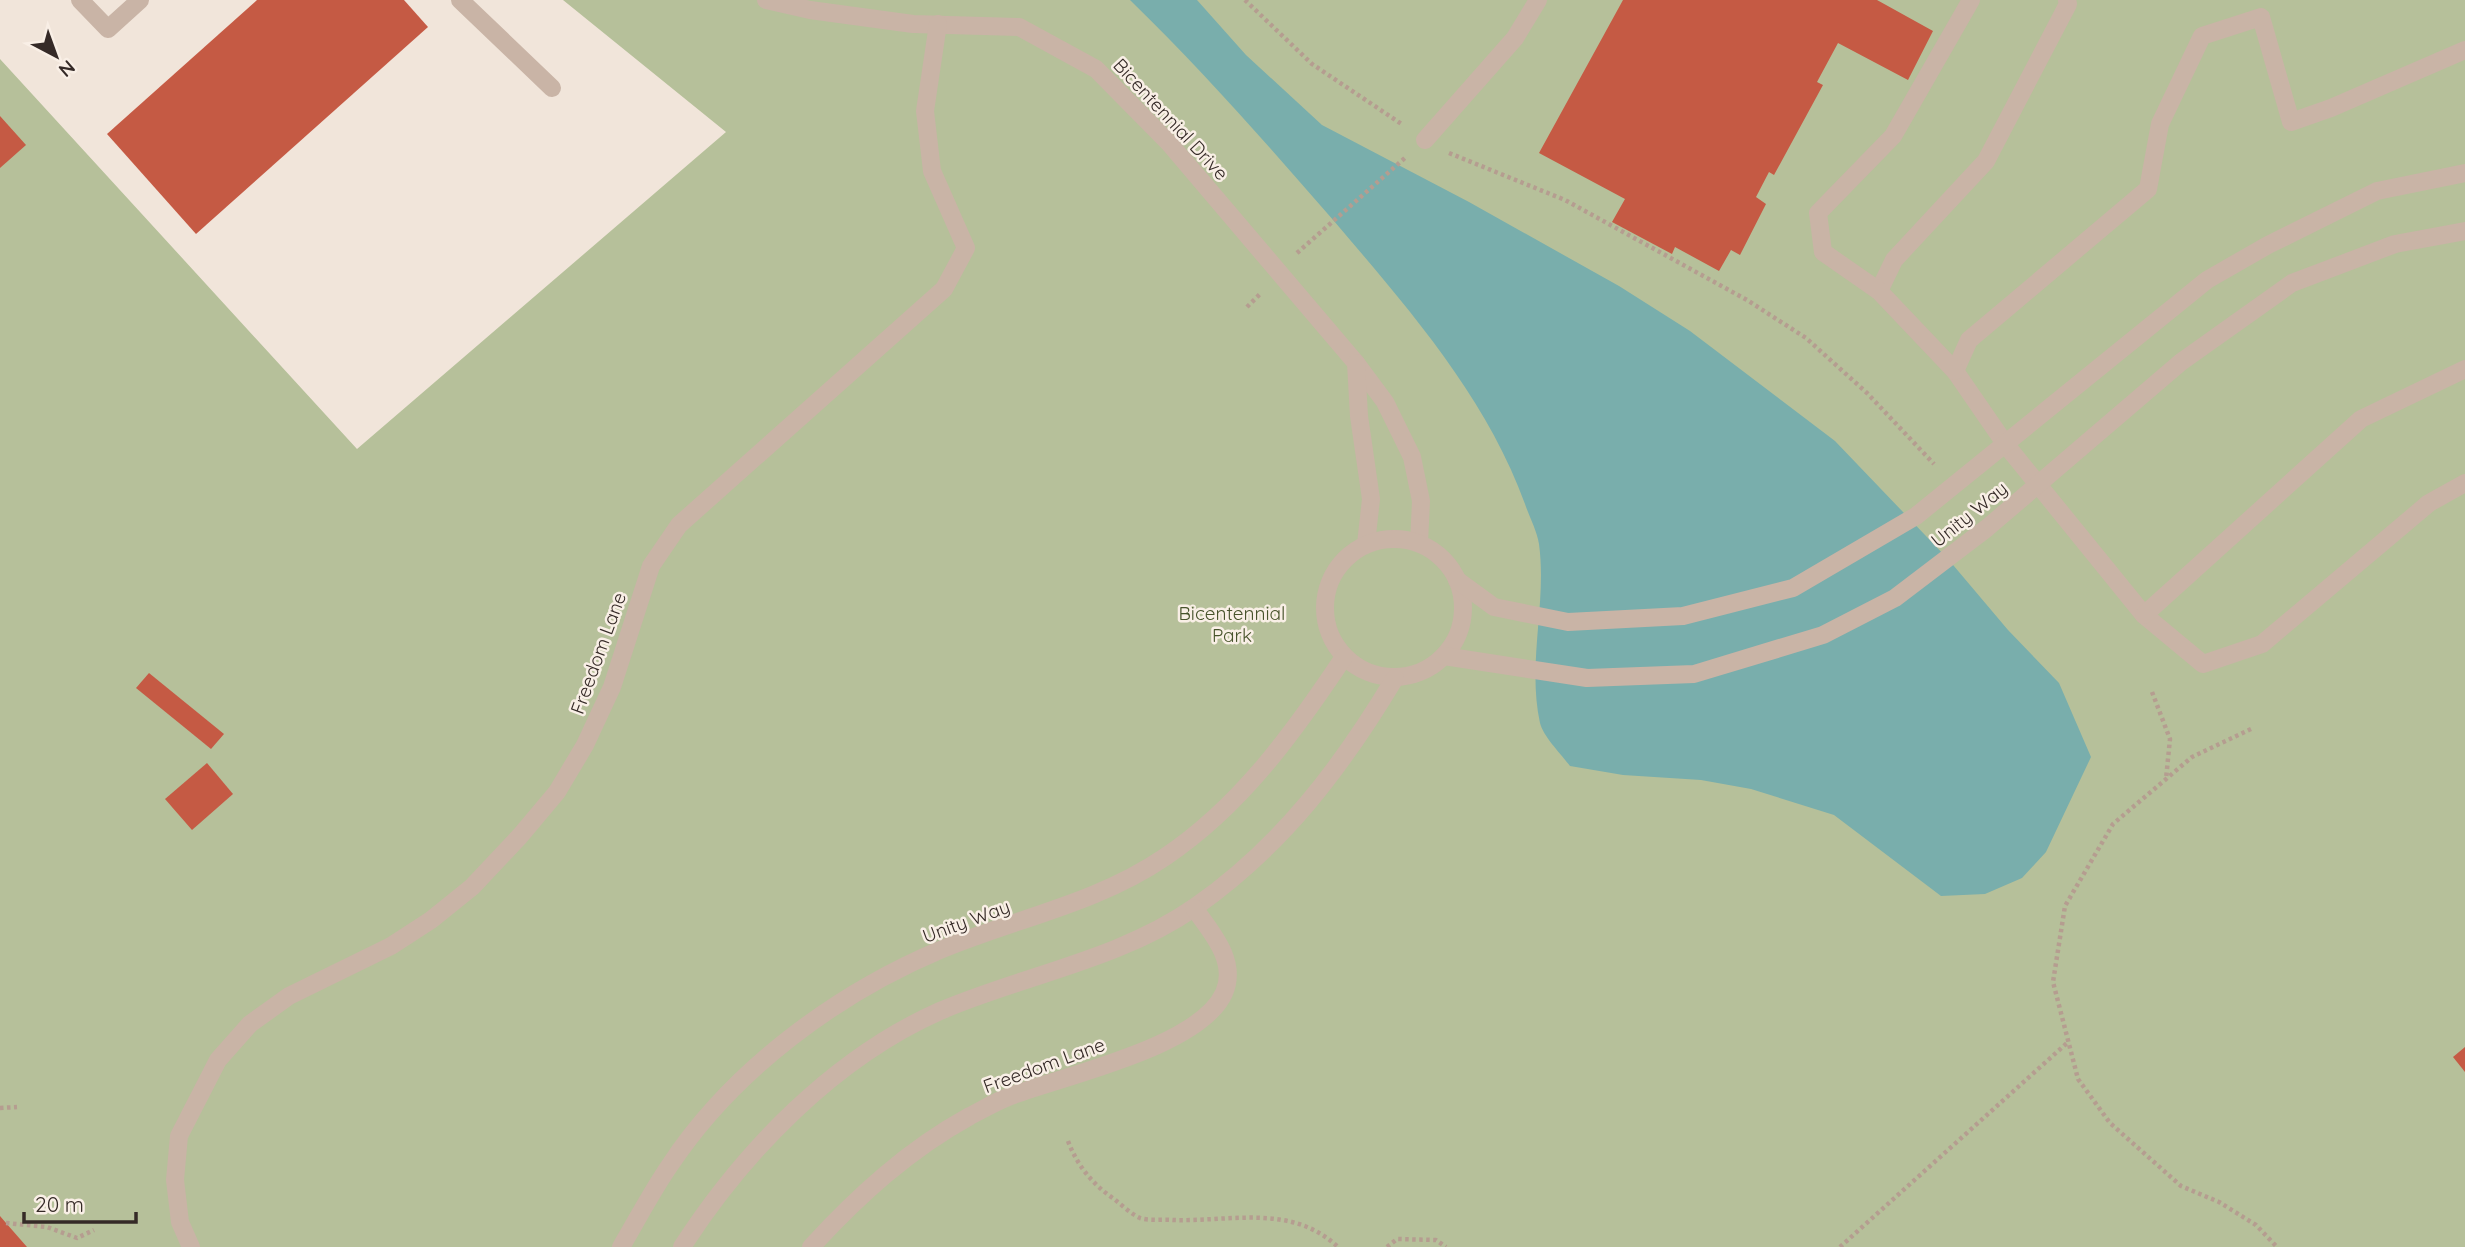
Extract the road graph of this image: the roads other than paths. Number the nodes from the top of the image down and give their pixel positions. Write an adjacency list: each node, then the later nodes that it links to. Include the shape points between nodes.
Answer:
1 (80, 0): 2 (street, via 108,29)
2 (140, 0)
3 (460, 0): 10 (street)
4 (766, 0): 8 (street, Bicentennial Drive, via 810,10)
5 (1538, 0): 11 (street, via 1515,38)
6 (1971, 0): 14 (street, via 1892,136 1818,213 1823,252)
7 (2067, 0): 14 (street, via 1986,161 1894,260)
8 (938, 24): 15 (street, Bicentennial Drive, via 1019,27 1096,69 1169,143); 29 (street, Freedom Lane, via 925,111 932,171 966,248 944,289 679,525 651,566 612,687 585,745 557,792 472,887 391,946 289,996 250,1024 218,1060 179,1136 175,1180 180,1222)
9 (2465, 50): 17 (street, via 2291,122 2261,18 2202,36 2160,124 2148,189 1969,340)
10 (552, 88)
11 (1425, 140)
12 (2465, 173): 18 (street, Unity Way, via 2377,191 2207,280)
13 (2465, 231): 19 (street, Unity Way, via 2395,244 2292,283 2180,362)
14 (1879, 291): 17 (street)
15 (1356, 363): 21 (street, Bicentennial Drive, via 1385,402 1412,457 1421,501); 22 (street, via 1371,499)
16 (2465, 369): 24 (street, via 2361,419)
17 (1955, 371): 18 (street)
18 (2006, 445): 19 (street); 23 (street, Unity Way, via 1916,516 1793,588 1683,616 1568,622 1494,607)
19 (2040, 483): 24 (street); 25 (street, Unity Way, via 1895,598 1824,635 1694,674 1587,678)
20 (2465, 483): 24 (street, via 2429,503 2262,644 2203,664)
21 (1419, 543): 22 (street, via 1395,537); 23 (street, via 1442,558)
22 (1366, 544): 26 (street, via 1343,560 1329,583 1324,610 1331,636)
23 (1457, 580): 25 (street, via 1464,606 1459,633)
24 (2144, 615)
25 (1444, 656): 27 (street, via 1422,672)
26 (1344, 657): 27 (street, via 1368,673); 30 (street, Unity Way, via 1259,775 1165,857 1109,890 940,950 815,1019 714,1109 670,1164)
27 (1395, 678): 28 (street, via 1332,776 1244,869)
28 (1194, 908): 31 (street, via 1153,932 1093,957 939,1012 876,1048 811,1096 757,1146); 32 (street, Freedom Lane, via 1222,947 1228,971 1225,992 1212,1011 1150,1047 1007,1097 968,1117 883,1175)
29 (191, 1247)
30 (621, 1247)
31 (682, 1247)
32 (811, 1247)

